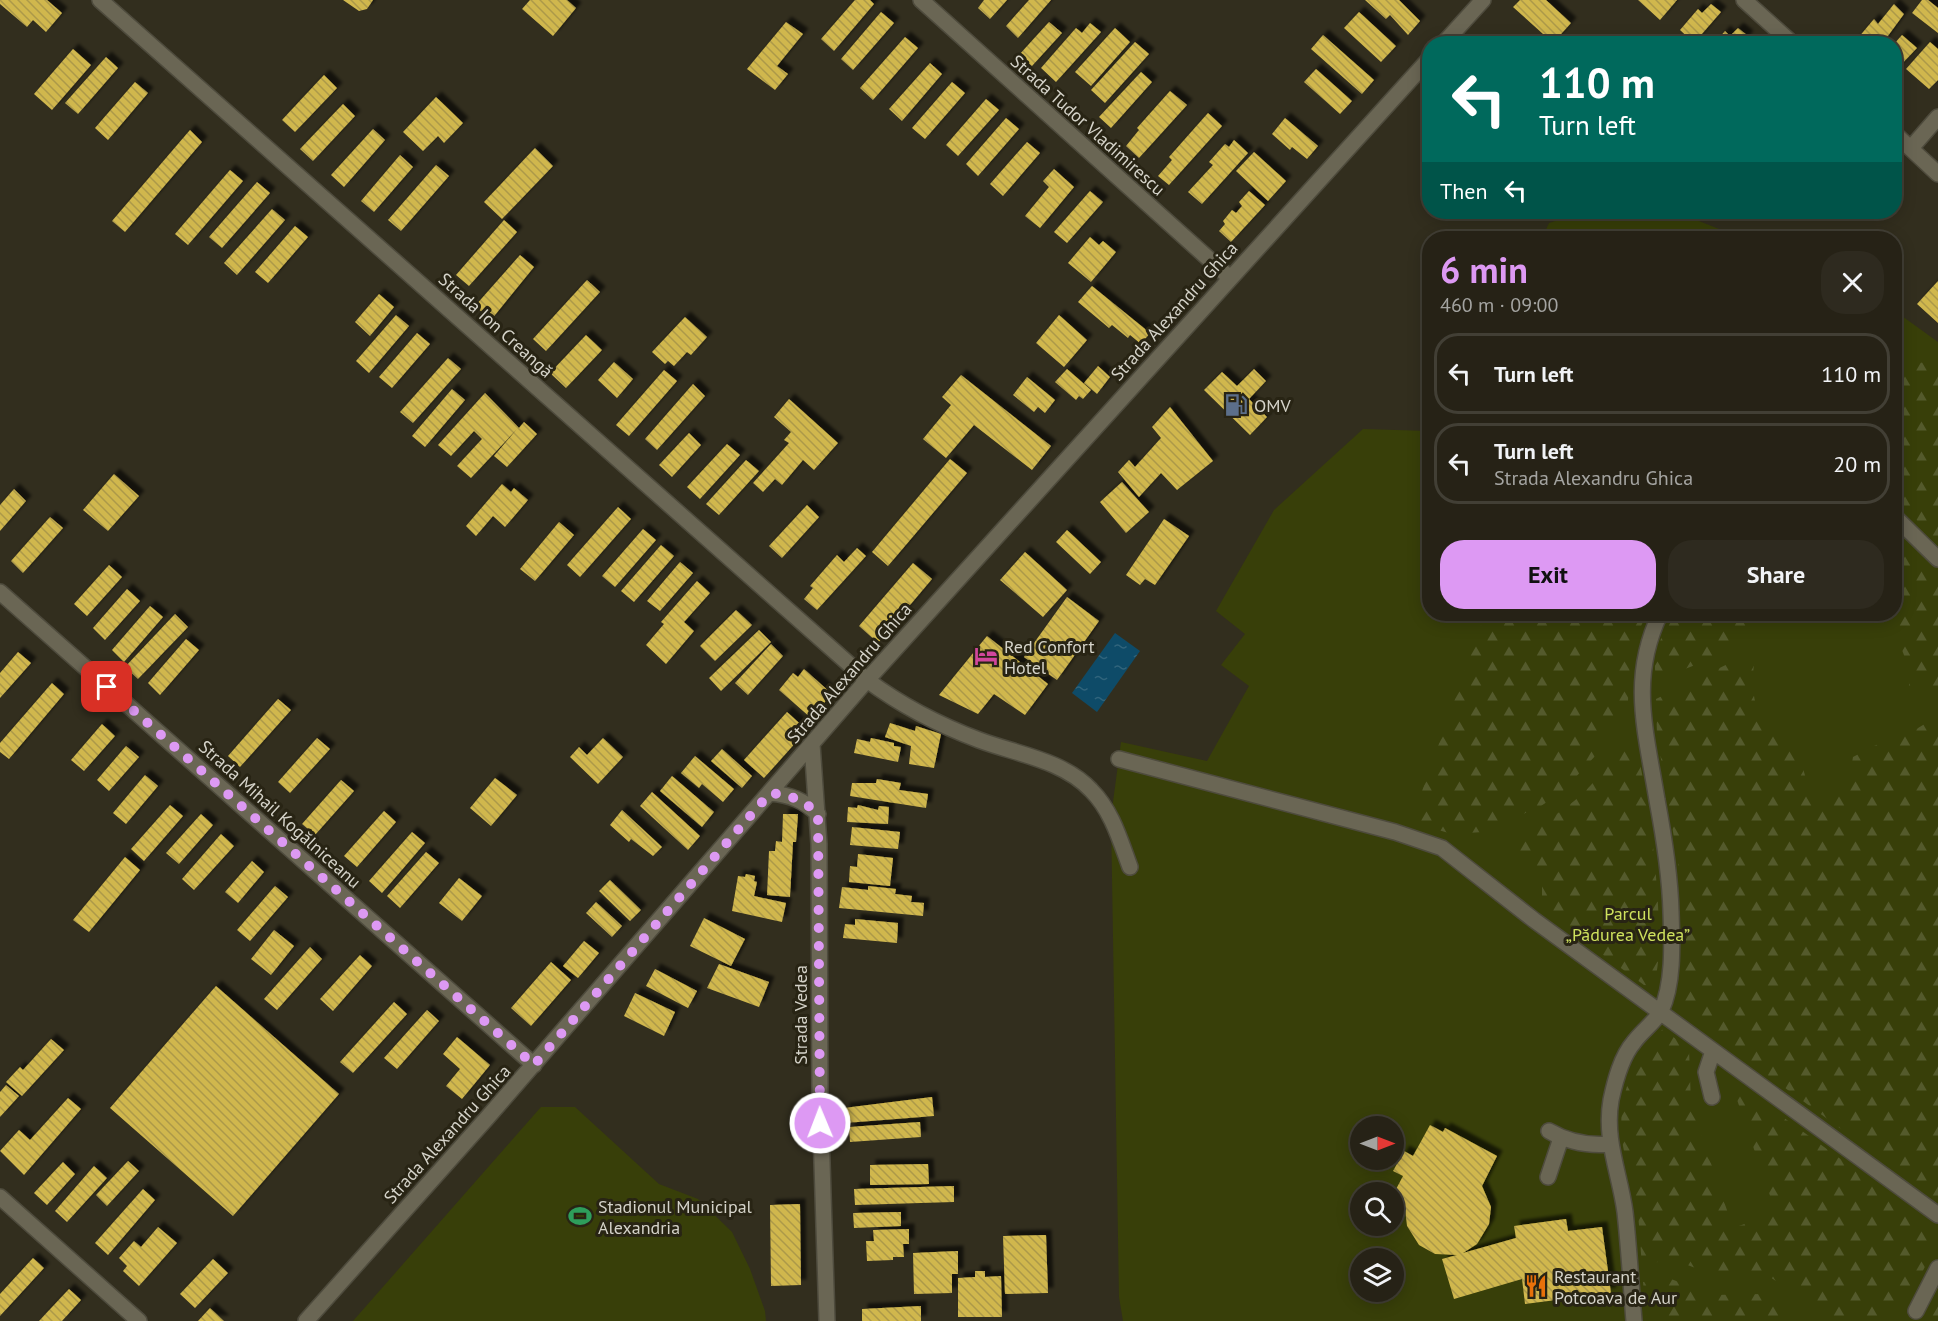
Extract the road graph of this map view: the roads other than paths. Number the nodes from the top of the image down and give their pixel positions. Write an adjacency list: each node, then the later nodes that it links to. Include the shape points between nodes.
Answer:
1 (100, 0): 17 (street, Strada Ion Creangă)
2 (921, 0): 12 (street, Strada Tudor Vladimirescu)
3 (1482, 0): 5 (street)
4 (1743, 0): 6 (street)
5 (1450, 36)
6 (1784, 36)
7 (1422, 67): 12 (street, Strada Alexandru Ghica)
8 (1938, 117): 10 (street)
9 (1902, 140): 10 (street)
10 (1911, 147): 11 (street)
11 (1938, 174)
12 (1230, 278): 17 (street, Strada Alexandru Ghica)
13 (1902, 524): 14 (street)
14 (1938, 559)
15 (0, 592): 25 (street, Strada Mihail Kogălniceanu)
16 (1657, 621): 23 (street, via 1642,666 1641,697 1668,869 1671,913 1670,973)
17 (867, 680): 18 (street, Strada Alexandru Ghica); 22 (street, Strada Ion Creangă, via 933,721 1077,777 1099,798 1111,817)
18 (812, 744): 20 (street, Strada Alexandru Ghica); 21 (street, Strada Vedea)
19 (1119, 759): 23 (street, via 1442,848)
20 (770, 793): 21 (street, via 804,801); 25 (street, Strada Alexandru Ghica)
21 (818, 814): 35 (street, Strada Vedea)
22 (1130, 867)
23 (1660, 1012): 24 (street); 27 (street, via 1632,1043 1620,1066 1610,1104)
24 (1713, 1051): 26 (street, via 1706,1072); 30 (street)
25 (534, 1065): 34 (street, Strada Alexandru Ghica)
26 (1713, 1097)
27 (1610, 1144): 28 (street, via 1594,1146 1555,1135); 36 (street, via 1625,1210)
28 (1548, 1176)
29 (0, 1197): 33 (street)
30 (1938, 1215)
31 (1938, 1268): 32 (street)
32 (1916, 1311)
33 (139, 1321)
34 (306, 1321)
35 (826, 1321)
36 (1634, 1321)

